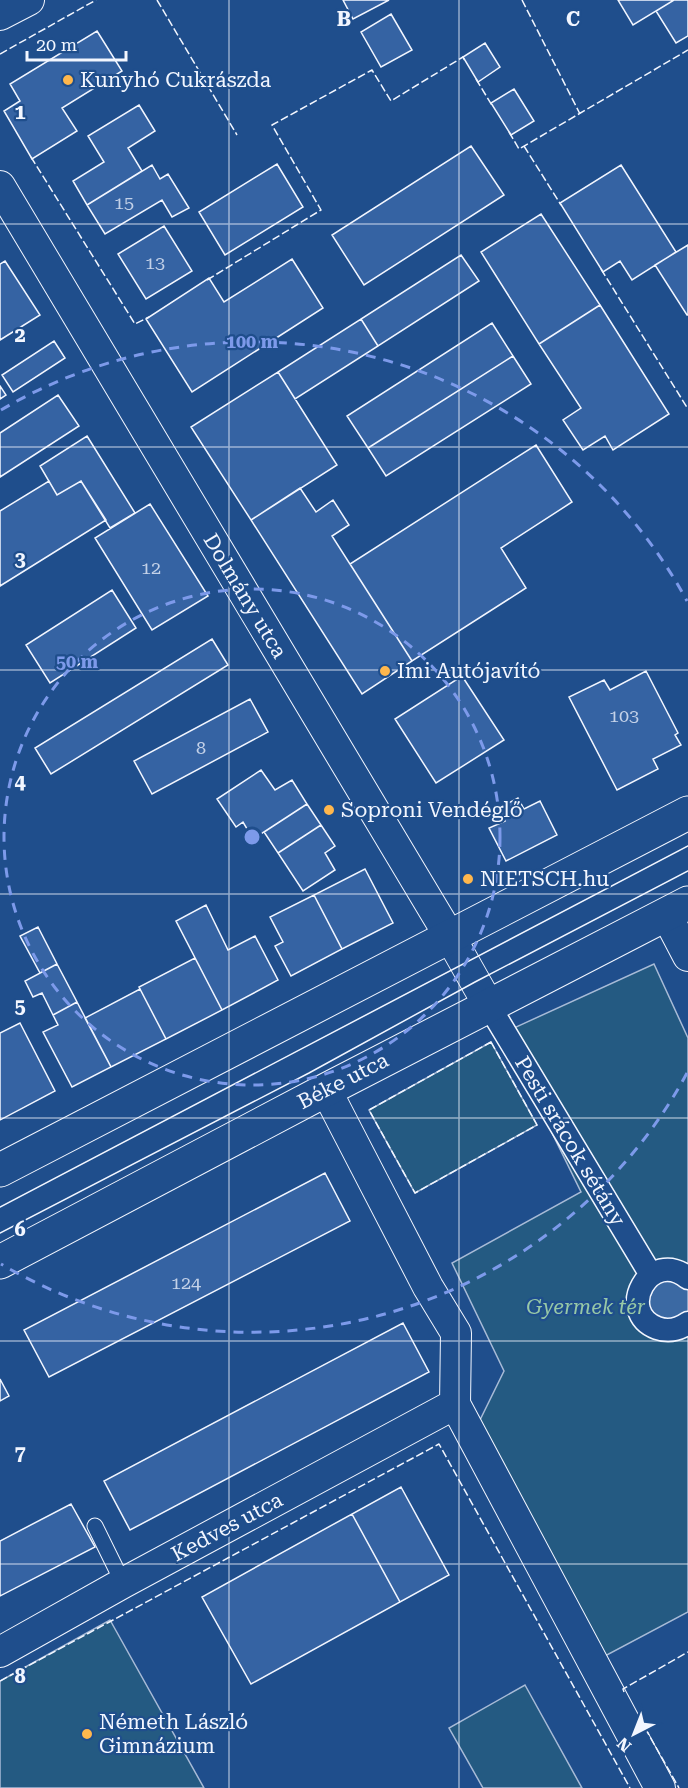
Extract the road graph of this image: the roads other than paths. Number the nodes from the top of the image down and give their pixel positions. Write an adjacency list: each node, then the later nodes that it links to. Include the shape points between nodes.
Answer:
1 (29, 0): 2 (street)
2 (0, 15)
3 (0, 186): 6 (street, Dolmány utca)
4 (688, 813): 6 (main road)
5 (677, 909): 7 (street); 8 (main road, Béke utca)
6 (450, 937): 8 (street, Dolmány utca); 10 (main road)
7 (688, 956)
8 (489, 1006): 9 (main road, Béke utca); 12 (street, Pesti srácok sétány)
9 (326, 1090): 11 (main road, Béke utca); 15 (street, via 456,1333)
10 (0, 1170)
11 (0, 1262)
12 (651, 1275): 13 (street, via 672,1270); 14 (street, via 640,1288 640,1312 652,1326 662,1330)
13 (688, 1278)
14 (686, 1330)
15 (455, 1404): 17 (street, Kedves utca); 19 (street)
16 (95, 1526): 17 (lane)
17 (123, 1583): 18 (street, Kedves utca)
18 (0, 1652)
19 (660, 1788)

